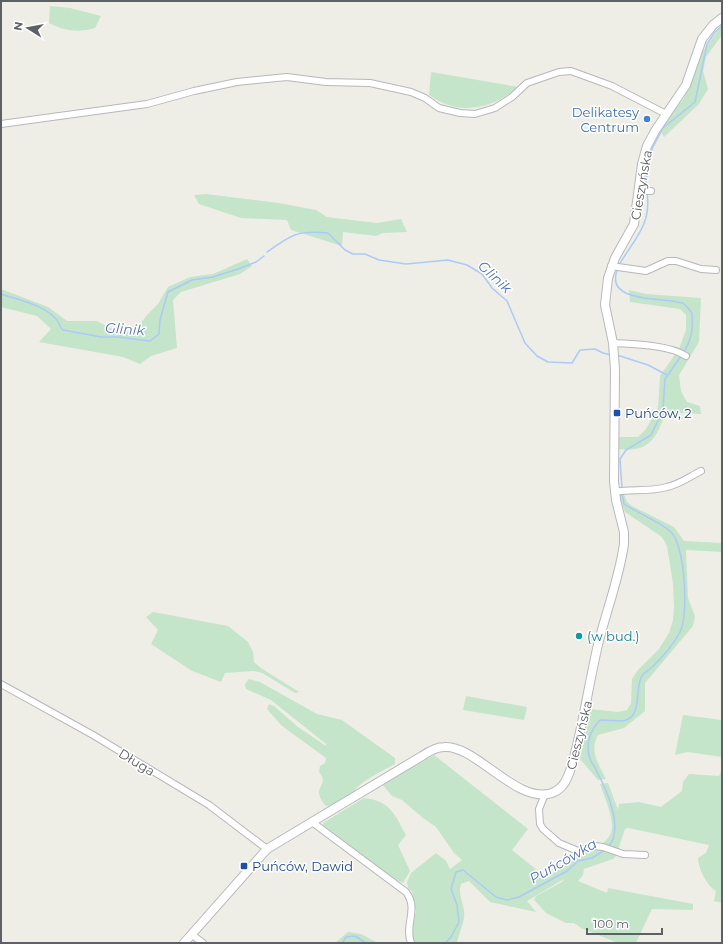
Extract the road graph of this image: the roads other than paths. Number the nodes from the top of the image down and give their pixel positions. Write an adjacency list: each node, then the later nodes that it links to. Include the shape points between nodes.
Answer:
1 (722, 18): 2 (street, Cieszyńska, via 702,39 686,85)
2 (666, 114): 3 (street, via 612,86 571,71 559,72 527,83 495,108 475,114 439,108 411,92 370,83 326,82 287,77 237,82 147,104); 4 (street, Cieszyńska, via 647,146 642,164 645,191)
3 (1, 124)
4 (616, 267): 5 (street, via 646,271 668,261 676,261 701,269); 6 (street, Cieszyńska, via 608,278 605,305)
5 (716, 270)
6 (613, 343): 7 (street, via 634,344); 9 (street, Cieszyńska, via 613,450)
7 (683, 354)
8 (701, 471): 9 (street, via 683,482 668,487)
9 (616, 491): 11 (street, Cieszyńska, via 624,532 621,560 598,643 572,767 560,788)
10 (1, 684): 13 (street, Długa, via 209,805)
11 (545, 794): 12 (street, via 526,791 459,749 444,747 422,756); 14 (street, via 538,815 540,824 570,849 578,851 596,846 623,854)
12 (312, 822): 13 (street); 18 (street, via 406,892 412,908 408,931)
13 (267, 849): 15 (street)
14 (645, 855)
15 (191, 934): 16 (street); 17 (street)
16 (184, 943)
17 (203, 943)
18 (411, 943)

